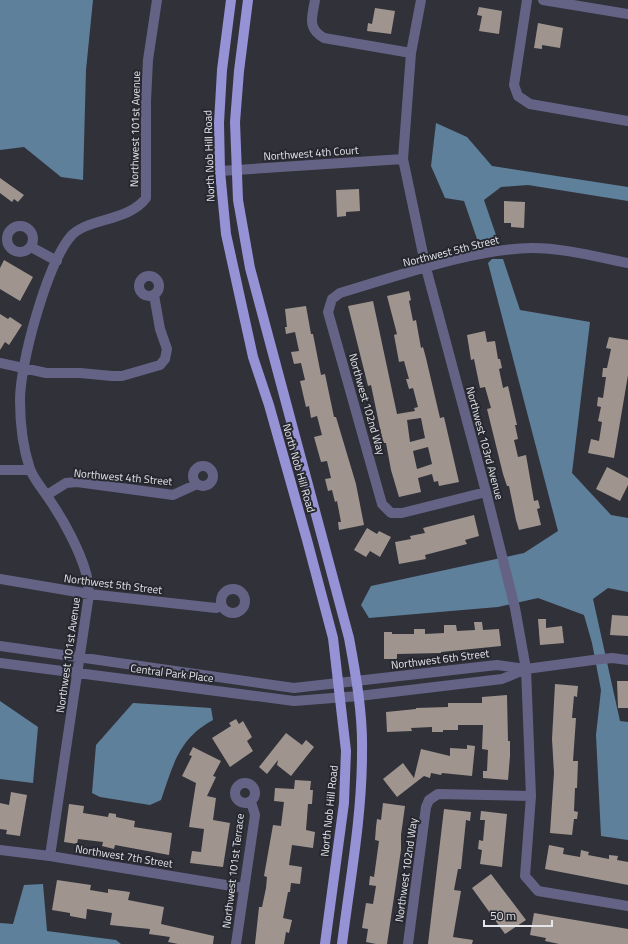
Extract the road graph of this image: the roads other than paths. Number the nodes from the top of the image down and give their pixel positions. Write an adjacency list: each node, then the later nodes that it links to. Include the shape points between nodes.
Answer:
1 (157, 0): 15 (street, Northwest 101st Avenue, via 148,60 146,198 133,210 83,229 72,236)
2 (231, 0): 13 (main road, North Nob Hill Road, via 222,70)
3 (248, 0): 12 (main road, North Nob Hill Road, via 239,71)
4 (315, 0): 9 (street, via 312,23 316,33 324,38)
5 (421, 0): 9 (street, Northwest 103rd Avenue)
6 (527, 0): 10 (street, via 514,85 518,96 530,104)
7 (543, 0): 8 (street)
8 (628, 14)
9 (411, 53): 11 (street, Northwest 103rd Avenue)
10 (628, 121)
11 (403, 159): 12 (street, Northwest 4th Court); 17 (street, Northwest 103rd Avenue)
12 (236, 171): 13 (street, Northwest 4th Court); 36 (main road, North Nob Hill Road, via 238,200 250,268 349,638)
13 (220, 172): 37 (main road, North Nob Hill Road, via 226,234 251,350 333,638)
14 (31, 247): 15 (street)
15 (57, 261): 21 (street, Northwest 101st Avenue, via 45,291)
16 (628, 262): 17 (street, Northwest 5th Street, via 533,248 506,250)
17 (426, 268): 19 (street, Northwest 5th Street, via 340,292); 25 (street, Northwest 103rd Avenue)
18 (154, 295): 21 (street, via 160,329 167,349 160,365 122,376 46,373)
19 (332, 299): 25 (street, Northwest 102nd Way, via 328,312 382,504 391,513 402,513)
20 (0, 363): 21 (street)
21 (23, 369): 23 (street, Northwest 101st Avenue, via 20,399 22,428)
22 (0, 470): 23 (street)
23 (30, 470): 26 (street, Northwest 101st Avenue)
24 (198, 484): 26 (street, Northwest 4th Street, via 173,495 77,482 66,483)
25 (486, 492): 34 (street, Northwest 103rd Avenue, via 515,608)
26 (47, 495): 28 (street, Northwest 101st Avenue, via 86,573)
27 (0, 580): 28 (street, Northwest 5th Street)
28 (89, 594): 29 (street, Northwest 5th Street, via 216,608); 31 (street, Northwest 101st Avenue)
29 (222, 606)
30 (0, 646): 31 (street, Central Park Place)
31 (79, 657): 35 (street, Northwest 101st Avenue); 37 (street, Central Park Place, via 294,688)
32 (628, 660): 34 (street, Northwest 6th Street, via 612,658)
33 (0, 663): 35 (street, Central Park Place)
34 (526, 669): 36 (street, Northwest 6th Street, via 497,665); 38 (street, Northwest 6th Street, via 502,679); 40 (street, Northwest 103rd Avenue)
35 (77, 674): 39 (street, Central Park Place, via 294,701); 43 (street, Northwest 101st Avenue)
36 (357, 681): 37 (street, Central Park Place); 38 (main road, North Nob Hill Road)
37 (339, 683): 39 (main road, North Nob Hill Road)
38 (359, 696): 39 (street, Central Park Place); 48 (main road, North Nob Hill Road, via 361,792)
39 (341, 698): 47 (main road, North Nob Hill Road, via 346,751 344,803)
40 (531, 796): 45 (street, Northwest 103rd Avenue, via 525,876 538,891); 49 (street, Northwest 102nd Way, via 438,794 429,800)
41 (251, 802): 44 (street, Northwest 101st Terrace, via 254,815)
42 (0, 850): 43 (street, Northwest 7th Street)
43 (50, 856): 44 (street, Northwest 7th Street)
44 (244, 888): 46 (street, Northwest 101st Terrace)
45 (628, 906)
46 (236, 944)
47 (325, 944)
48 (342, 944)
49 (408, 944)

